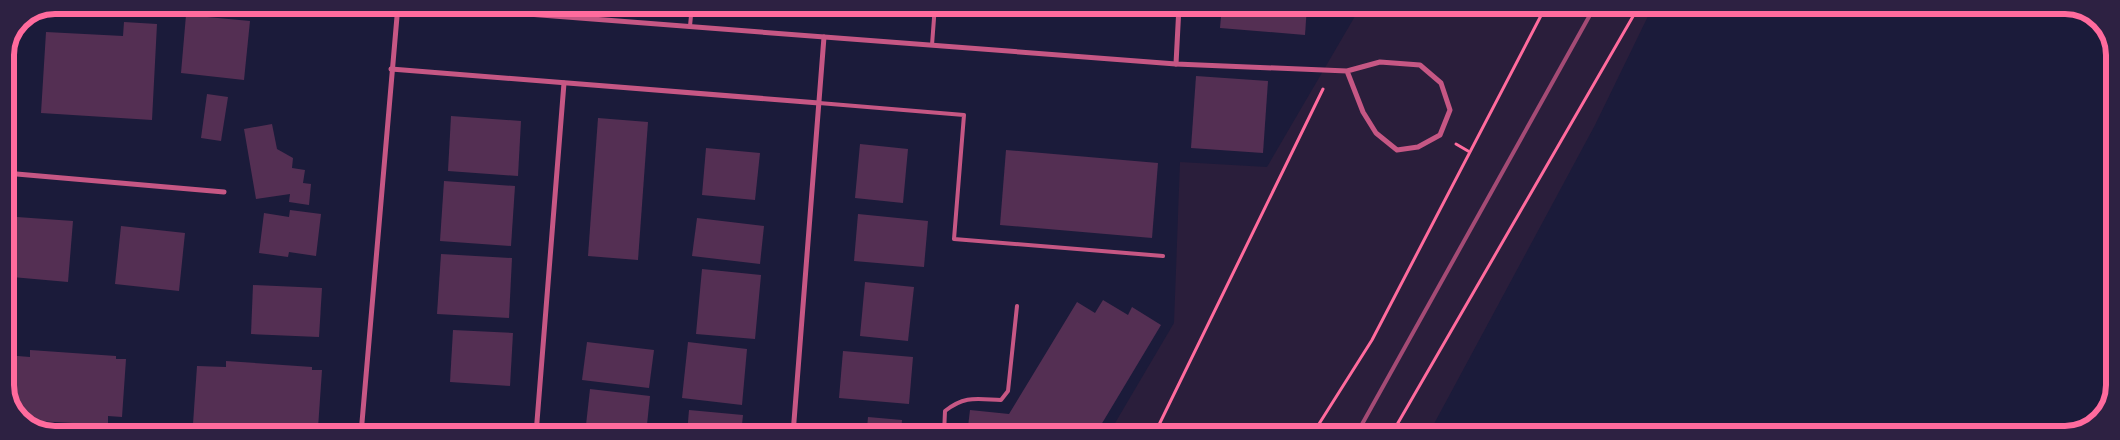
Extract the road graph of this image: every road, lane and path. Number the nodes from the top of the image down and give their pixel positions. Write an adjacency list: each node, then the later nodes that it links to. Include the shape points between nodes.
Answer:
1 (397, 14): 12 (street)
2 (529, 14): 8 (street)
3 (691, 14): 8 (lane)
4 (934, 14): 10 (lane)
5 (1179, 14): 11 (street)
6 (1542, 14): 26 (path, via 1372,340)
7 (1634, 14): 27 (path)
8 (690, 26): 9 (street)
9 (824, 37): 10 (street); 16 (street)
10 (932, 45): 11 (street)
11 (1176, 64): 13 (street)
12 (391, 69): 15 (street); 21 (street)
13 (1332, 70): 14 (street); 25 (path)
14 (1347, 71): 14 (street, via 1363,112 1376,133 1397,150 1418,147 1440,135 1450,110 1441,83 1420,66 1380,62)
15 (564, 83): 16 (street); 22 (street)
16 (819, 103): 19 (lane, via 964,114 954,240); 23 (street)
17 (14, 174): 18 (street)
18 (224, 192)
19 (1163, 256)
20 (1017, 306): 24 (lane, via 1008,391 1001,400 965,398 954,404 946,411)
21 (362, 426)
22 (537, 426)
23 (793, 426)
24 (945, 426)
25 (1158, 426)
26 (1318, 426)
27 (1396, 426)

